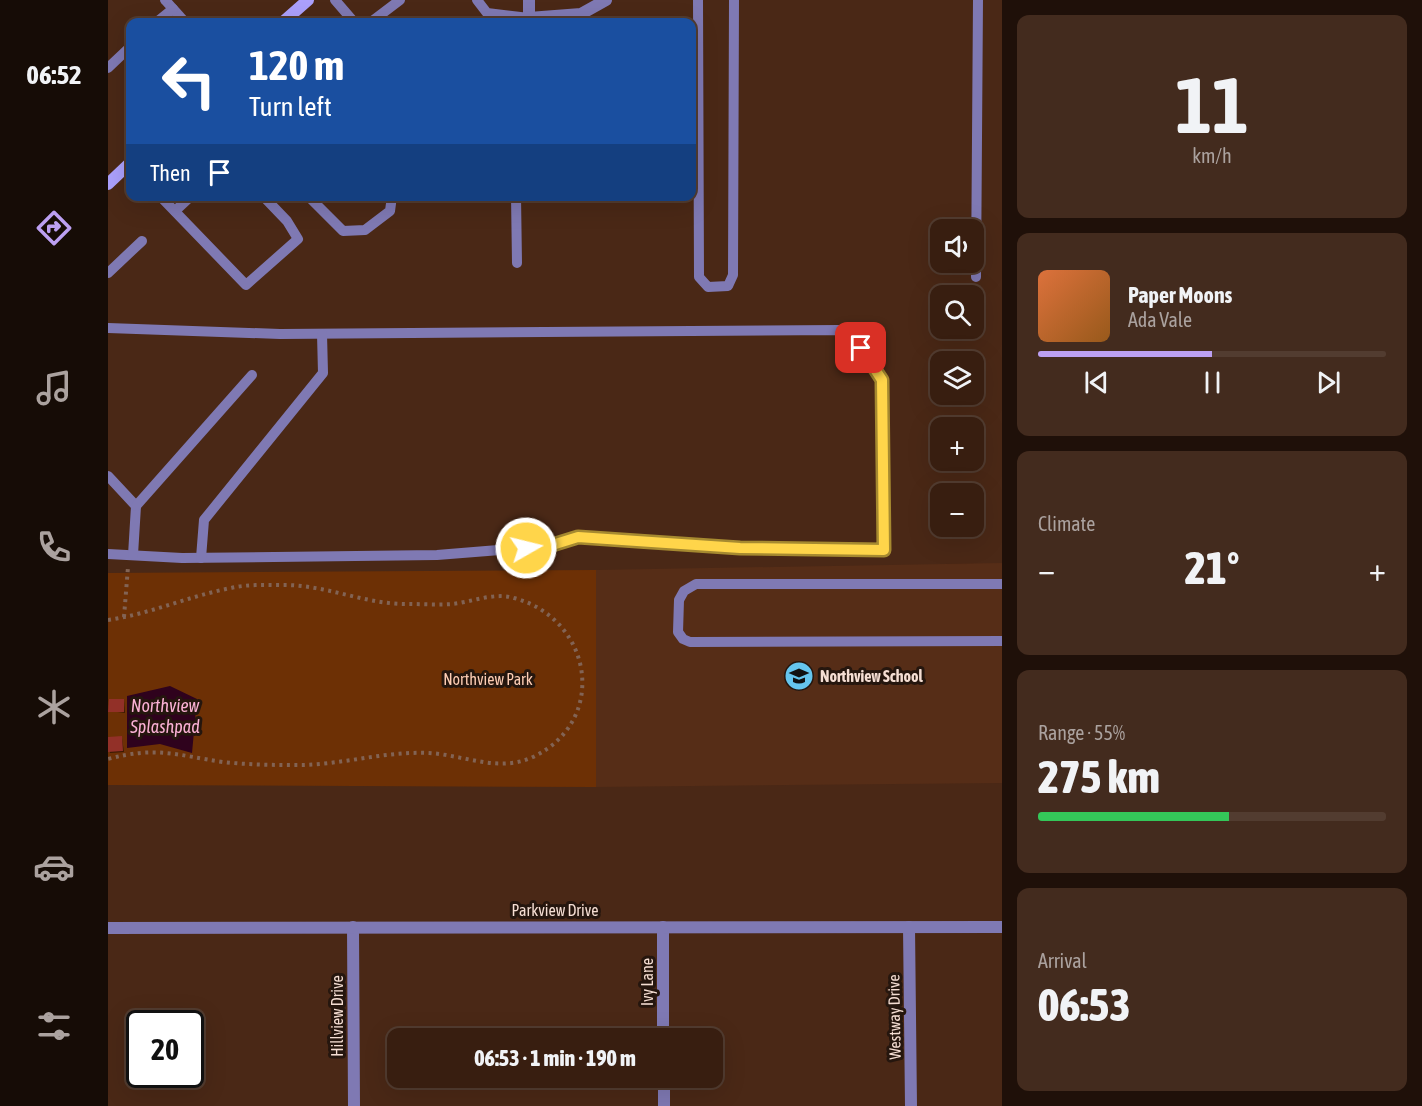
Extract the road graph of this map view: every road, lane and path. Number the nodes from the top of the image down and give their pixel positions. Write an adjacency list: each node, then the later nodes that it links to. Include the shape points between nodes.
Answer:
1 (308, 0): 13 (main road)
2 (335, 0): 14 (lane)
3 (399, 0): 15 (lane)
4 (477, 0): 16 (lane, via 487,13)
5 (529, 0): 17 (street)
6 (606, 0): 18 (street, via 581,14)
7 (698, 0): 8 (lane, via 699,277 708,287 728,286 733,275)
8 (734, 0)
9 (978, 0): 33 (lane)
10 (169, 4): 11 (lane); 12 (lane)
11 (160, 18)
12 (181, 18)
13 (288, 18)
14 (351, 18)
15 (375, 18)
16 (516, 18)
17 (528, 18)
18 (546, 18)
19 (126, 51): 20 (lane)
20 (108, 68)
21 (126, 168): 22 (main road)
22 (108, 184)
23 (165, 201): 29 (lane)
24 (186, 201): 29 (lane)
25 (268, 201): 29 (lane, via 298,239 246,285)
26 (313, 201): 27 (lane, via 343,231 365,230 390,210)
27 (391, 201)
28 (516, 201): 31 (lane)
29 (175, 211)
30 (142, 241): 32 (lane)
31 (517, 263)
32 (108, 273)
33 (976, 277)
34 (108, 328): 35 (lane)
35 (322, 334): 41 (lane, via 323,373 204,520); 41 (lane, via 840,330 861,348 882,380 884,550 740,548 578,537 549,546 437,555)
36 (252, 375): 38 (lane)
37 (108, 476): 38 (lane)
38 (136, 506): 40 (lane)
39 (108, 554): 40 (lane)
40 (131, 555): 41 (lane); 43 (path)
41 (201, 558)
42 (1002, 584): 45 (lane, via 696,584 684,591 679,600 678,632 690,642)
43 (124, 617): 44 (path); 46 (path, via 202,594 260,585 318,588 396,604 452,604 513,597 542,609 567,633 583,665 583,692 575,715 556,741 533,757 508,765 431,753 307,765 225,762 162,751 132,752)
44 (108, 620)
45 (1002, 641)
46 (108, 759)
47 (353, 927): 48 (street, Parkview Drive); 51 (street, Parkview Drive); 54 (street, Hillview Drive)
48 (663, 927): 49 (street, Parkview Drive); 52 (street, Ivy Lane)
49 (909, 927): 50 (street, Parkview Drive); 56 (street, Westway Drive)
50 (1002, 927)
51 (108, 928)
52 (663, 1028)
53 (664, 1088): 55 (street)
54 (354, 1106)
55 (664, 1106)
56 (911, 1106)

